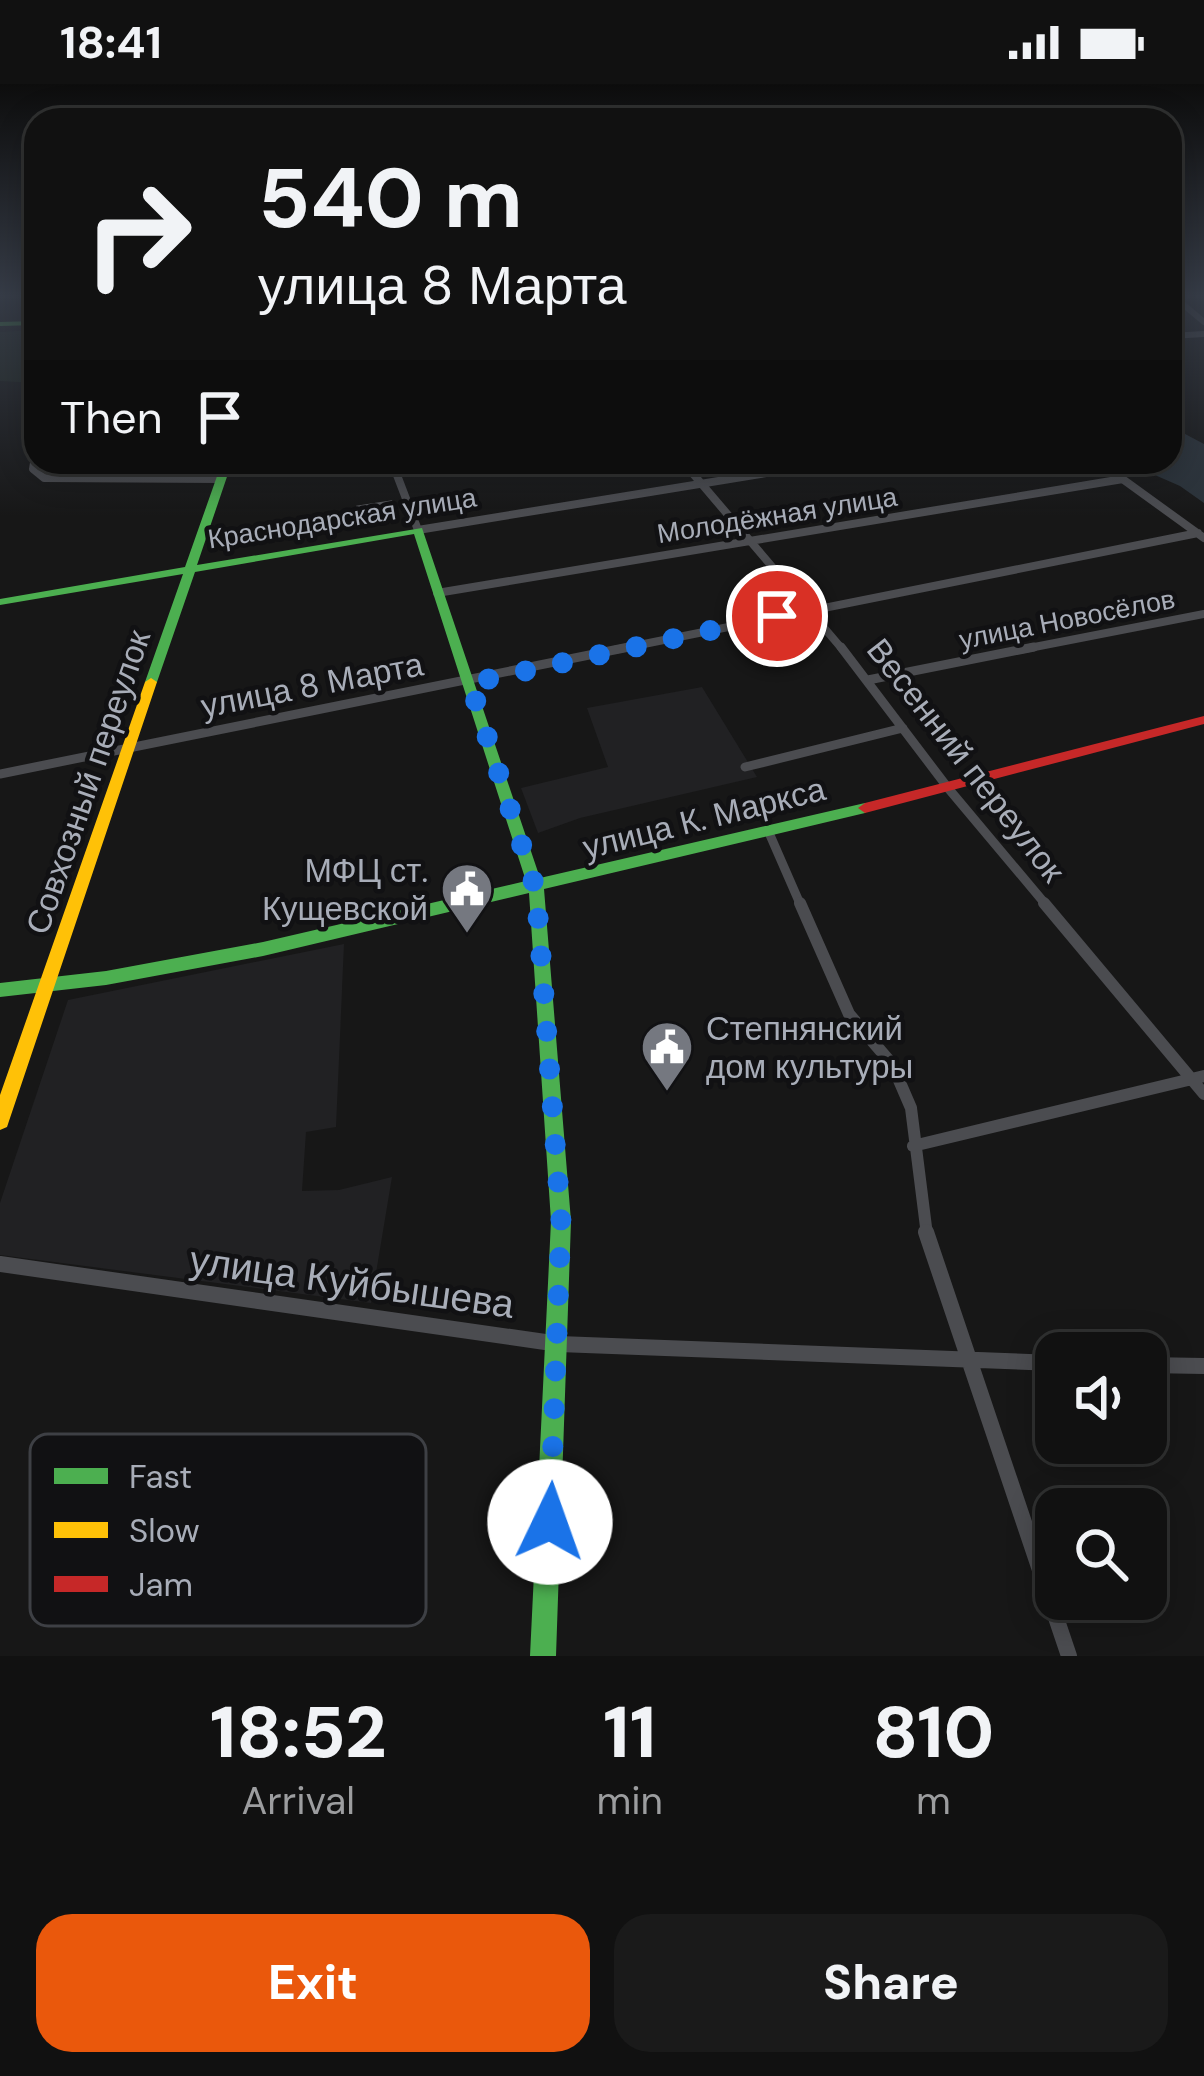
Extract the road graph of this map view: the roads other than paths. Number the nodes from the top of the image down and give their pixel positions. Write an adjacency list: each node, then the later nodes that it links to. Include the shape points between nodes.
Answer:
1 (39, 474): 7 (street)
2 (222, 474): 7 (street, Совхозный переулок)
3 (397, 474): 10 (street)
4 (696, 474): 9 (street, Весенний переулок)
5 (760, 474): 9 (street, Краснодарская улица)
6 (1116, 474): 8 (street)
7 (221, 479): 13 (street, Совхозный переулок)
8 (1123, 479): 11 (street); 12 (street, Молодёжная улица)
9 (705, 483): 10 (street, Краснодарская улица); 12 (street, Весенний переулок)
10 (418, 530): 13 (street, Краснодарская улица); 14 (street)
11 (1201, 536): 16 (street, улица 8 Марта)
12 (752, 538): 14 (street, Молодёжная улица); 16 (street, Весенний переулок)
13 (194, 568): 15 (street, Краснодарская улица); 22 (street, Совхозный переулок)
14 (437, 593): 19 (street)
15 (0, 602)
16 (812, 609): 18 (street, Весенний переулок); 19 (street, улица 8 Марта)
17 (1204, 614): 18 (street, улица Новосёлов)
18 (868, 680): 21 (street, Весенний переулок)
19 (470, 683): 22 (street, улица 8 Марта); 27 (street)
20 (1204, 720): 25 (street, улица К. Маркса)
21 (903, 728): 23 (street); 25 (street, Весенний переулок)
22 (132, 748): 24 (street, улица 8 Марта); 28 (street, Совхозный переулок)
23 (745, 766)
24 (0, 774)
25 (948, 788): 26 (street, улица К. Маркса); 30 (street, Весенний переулок)
26 (770, 835): 27 (street, улица К. Маркса); 33 (street, via 849,1014 892,1064 911,1108)
27 (536, 890): 28 (street, улица К. Маркса); 35 (street, via 561,1221)
28 (49, 986): 29 (street, улица К. Маркса); 32 (street, Совхозный переулок)
29 (0, 990)
30 (1199, 1078): 31 (street, Весенний переулок); 33 (street)
31 (1204, 1094)
32 (0, 1120)
33 (913, 1146): 36 (street, via 928,1244)
34 (0, 1264): 35 (street, улица Куйбышева)
35 (559, 1344): 36 (street, улица Куйбышева); 40 (street)
36 (966, 1361): 37 (street, улица Куйбышева); 41 (street)
37 (1035, 1363)
38 (1167, 1366): 39 (street)
39 (1204, 1366)
40 (544, 1656)
41 (1069, 1656)

